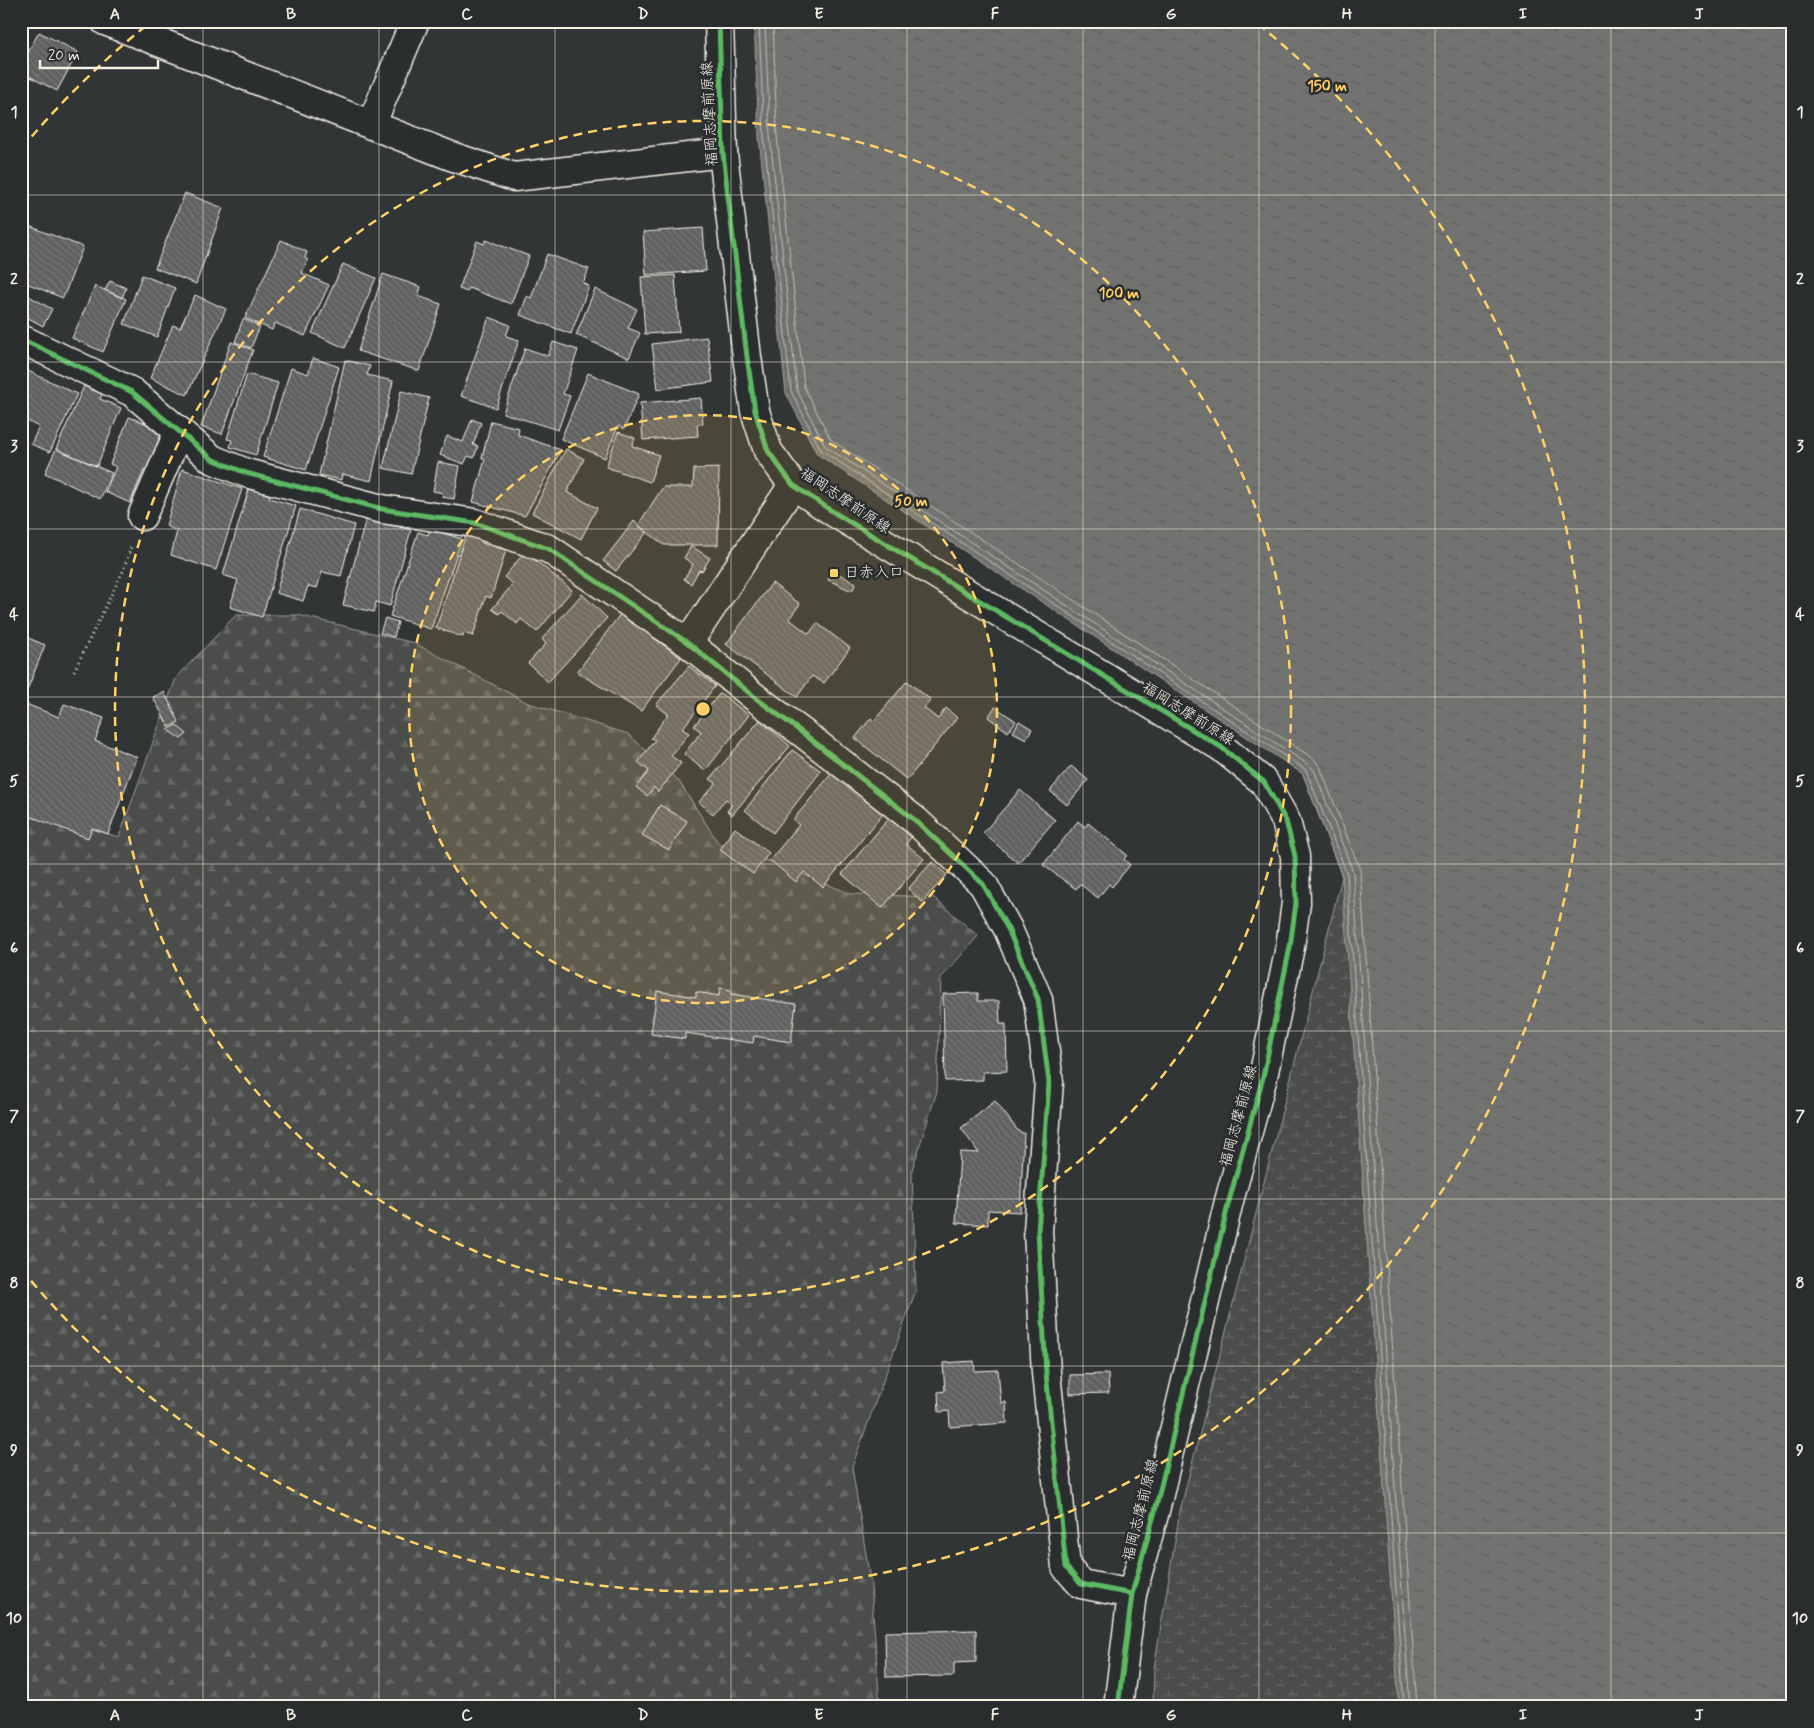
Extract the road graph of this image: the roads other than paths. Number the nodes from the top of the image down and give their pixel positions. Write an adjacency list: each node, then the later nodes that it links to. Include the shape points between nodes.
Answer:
1 (105, 21): 4 (street)
2 (415, 21): 4 (street)
3 (719, 21): 5 (street, 福岡志摩前原線)
4 (371, 125): 5 (street, via 514,177)
5 (723, 153): 8 (street, 福岡志摩前原線, via 755,411 768,451)
6 (21, 340): 7 (street, via 132,392)
7 (179, 431): 9 (street); 10 (street, via 212,459 246,473 382,509 474,523 548,549)
8 (794, 485): 10 (street); 11 (street, 福岡志摩前原線, via 835,514 1221,747 1264,782 1286,821 1295,856 1296,903 1290,948 1263,1077 1229,1201)
9 (142, 516)
10 (688, 643): 11 (street, via 756,700 916,821 983,884 1008,929 1038,999 1049,1082 1038,1231 1046,1373 1066,1567 1081,1584)
11 (1132, 1594): 12 (street, 福岡志摩前原線)
12 (1118, 1707)

